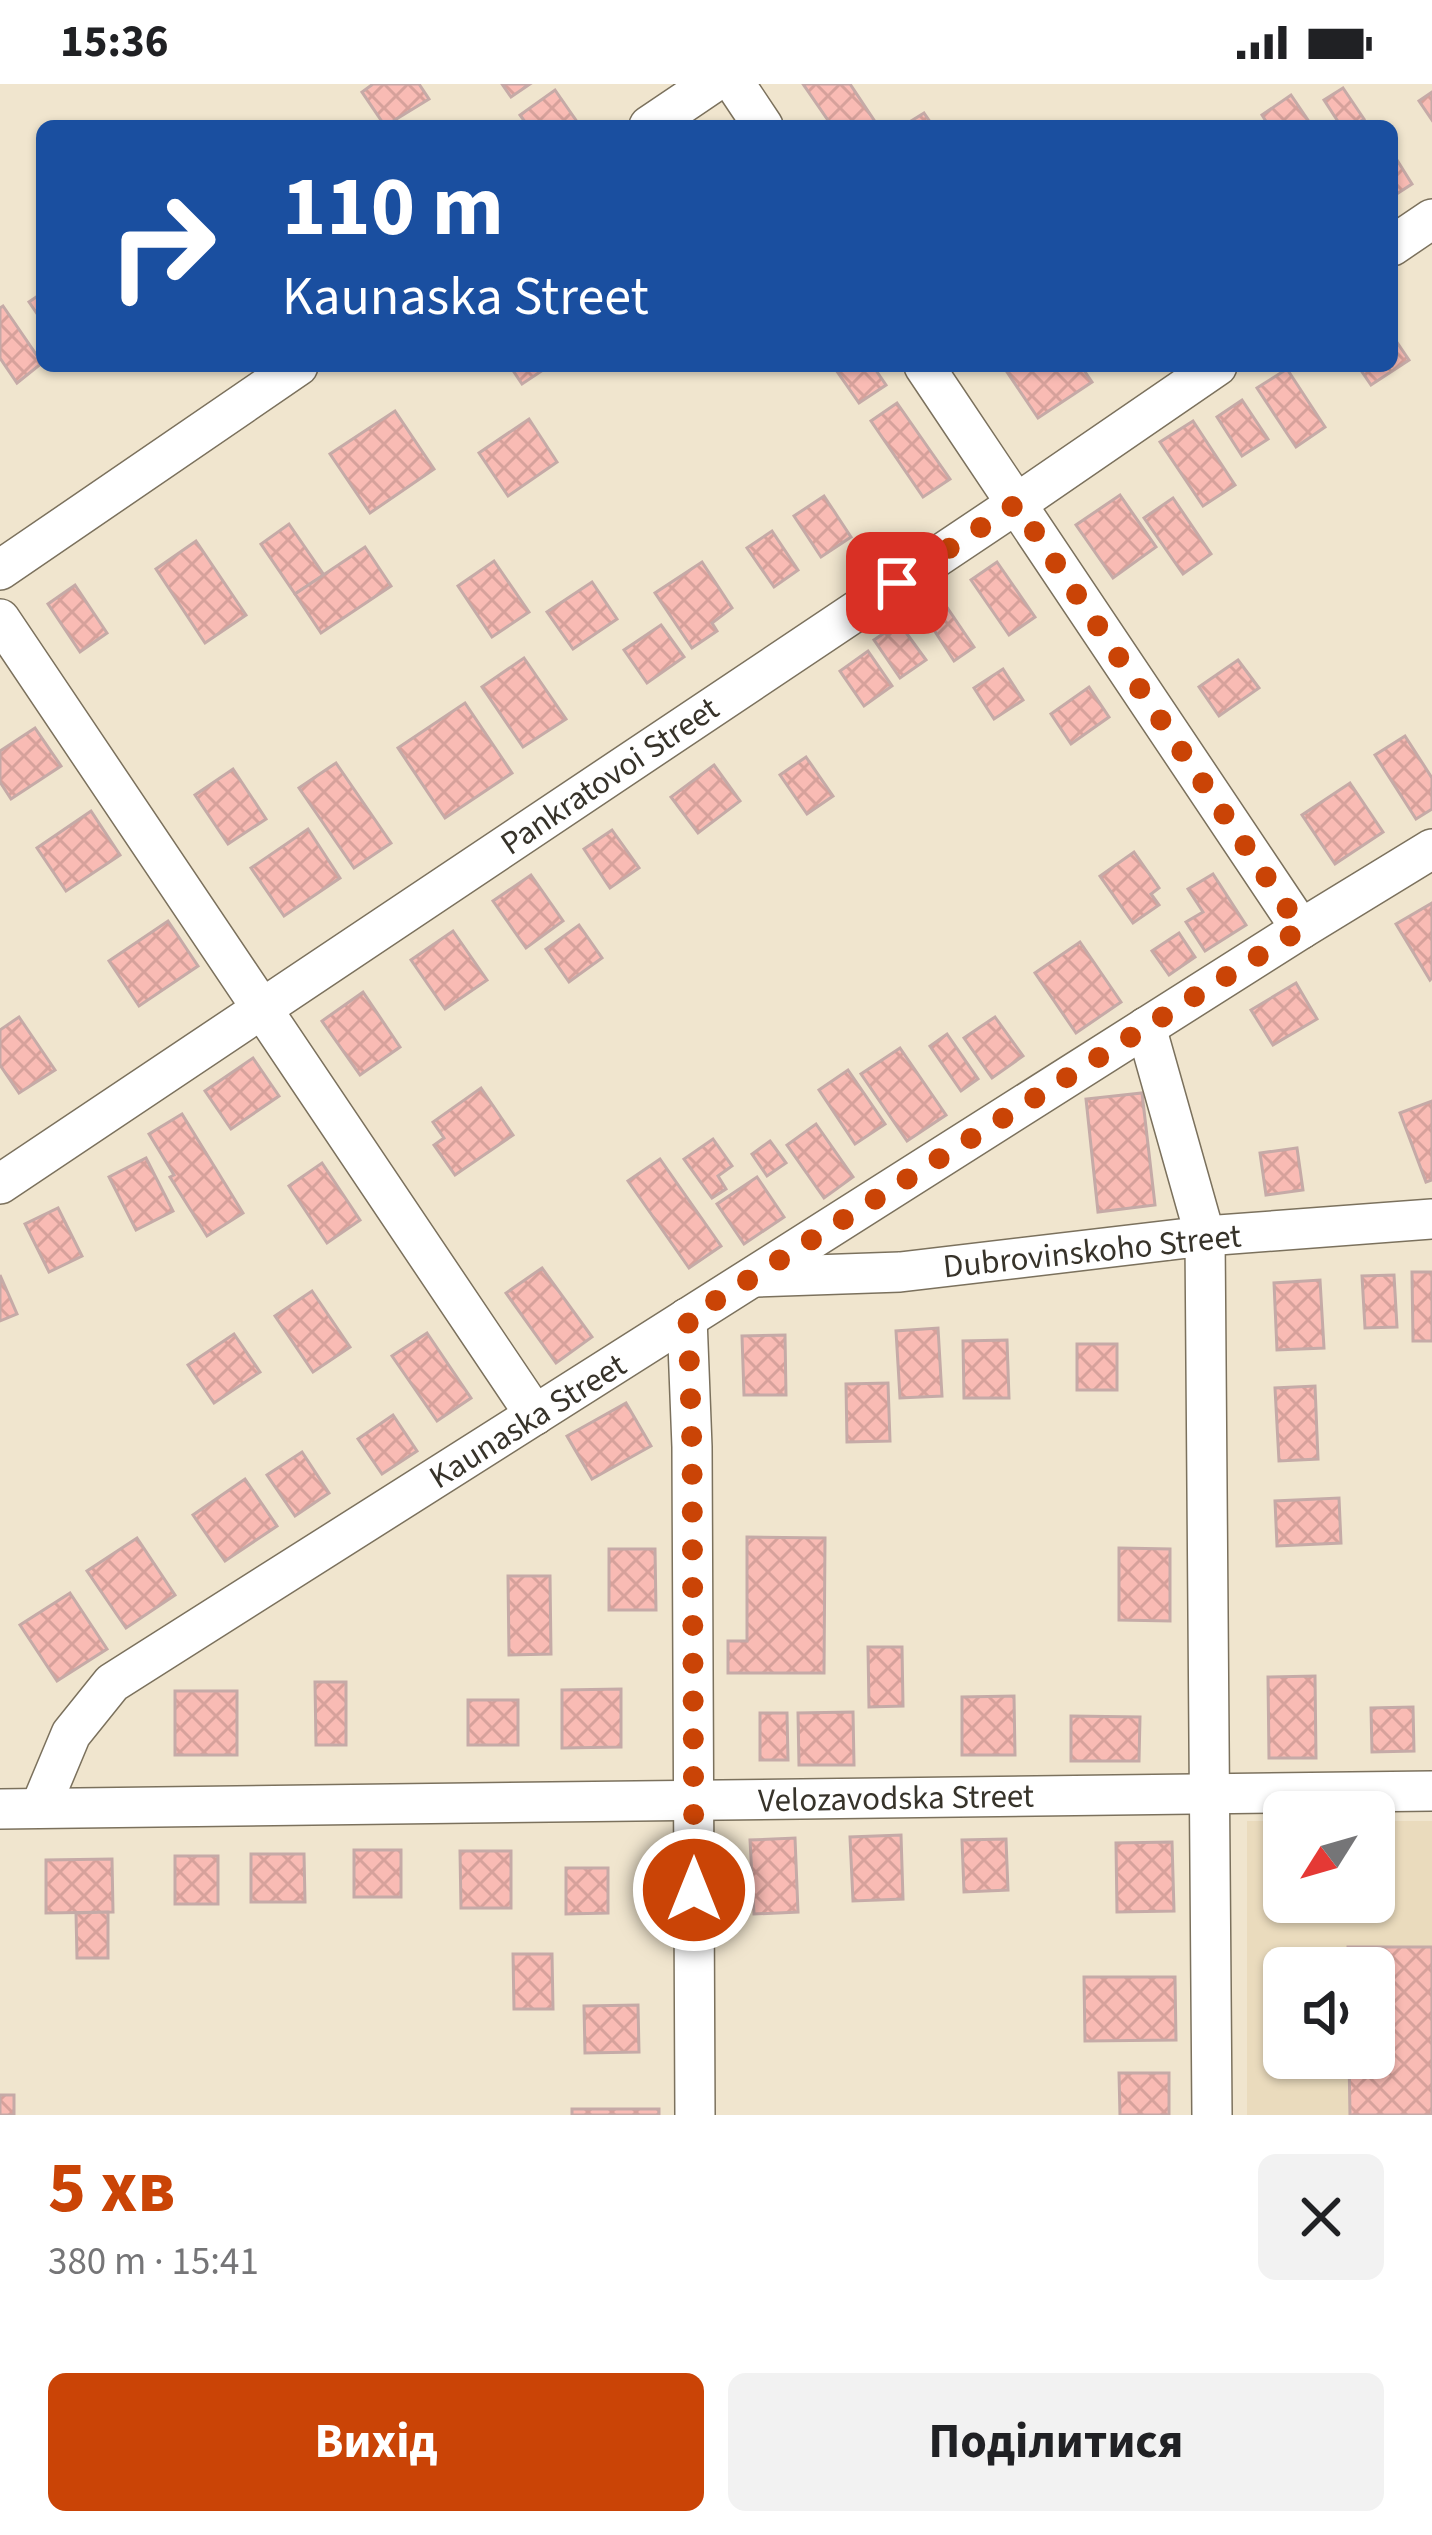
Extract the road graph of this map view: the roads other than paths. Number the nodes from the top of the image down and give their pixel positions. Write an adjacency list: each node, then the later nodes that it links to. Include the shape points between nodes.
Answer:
1 (711, 84): 3 (street)
2 (735, 84): 4 (street)
3 (658, 120)
4 (759, 120)
5 (1432, 219): 6 (street)
6 (1398, 242)
7 (289, 372): 11 (street)
8 (928, 372): 10 (street)
9 (1208, 372): 10 (street, Pankratovoi Street)
10 (1016, 504): 14 (street); 15 (street, Pankratovoi Street)
11 (0, 570)
12 (0, 619): 15 (street)
13 (1432, 849): 14 (street, Kaunaska Street)
14 (1301, 929): 16 (street, Kaunaska Street)
15 (262, 1006): 17 (street, Pankratovoi Street); 22 (street)
16 (1147, 1027): 19 (street); 20 (street, Kaunaska Street)
17 (0, 1184)
18 (1432, 1219): 19 (street, Dubrovinskoho Street)
19 (1205, 1236): 20 (street, Dubrovinskoho Street, via 900,1272); 24 (street)
20 (752, 1277): 21 (street, Kaunaska Street)
21 (688, 1318): 22 (street, Kaunaska Street); 25 (street)
22 (535, 1414): 26 (street, Kaunaska Street, via 112,1683 71,1733)
23 (1432, 1790): 24 (street, Velozavodska Street)
24 (1210, 1793): 25 (street, Velozavodska Street); 29 (street)
25 (694, 1800): 26 (street, Velozavodska Street); 28 (street)
26 (40, 1808): 27 (street, Velozavodska Street)
27 (0, 1809)
28 (694, 2115)
29 (1212, 2115)

